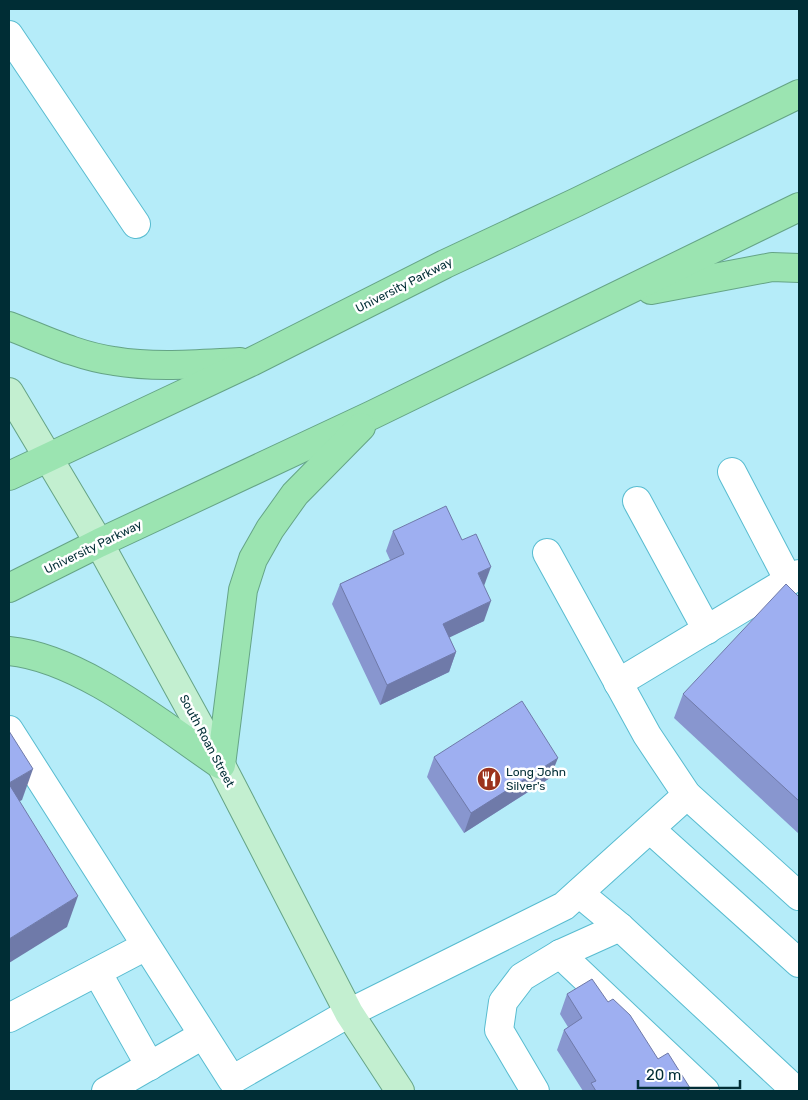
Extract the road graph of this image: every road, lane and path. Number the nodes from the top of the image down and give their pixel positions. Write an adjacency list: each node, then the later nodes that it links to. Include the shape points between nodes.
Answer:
1 (9, 35): 4 (lane)
2 (799, 94): 8 (highway, University Parkway, via 445,264)
3 (799, 206): 6 (highway, University Parkway)
4 (136, 224)
5 (799, 268): 6 (highway, via 772,267)
6 (615, 297): 10 (highway, University Parkway)
7 (9, 326): 8 (highway, via 80,354 114,362 164,366)
8 (251, 362): 11 (highway, University Parkway)
9 (9, 392): 11 (main road, South Roan Street)
10 (372, 415): 15 (highway, University Parkway); 23 (highway, via 295,494 253,559 243,590 237,626)
11 (48, 458): 13 (highway, University Parkway); 15 (main road, South Roan Street)
12 (732, 472): 17 (lane)
13 (9, 476)
14 (637, 501): 19 (lane)
15 (99, 543): 18 (highway, University Parkway); 23 (main road, South Roan Street)
16 (547, 553): 21 (lane)
17 (794, 578): 19 (lane)
18 (9, 588)
19 (707, 630): 21 (lane)
20 (9, 651): 23 (highway, via 55,662 98,682)
21 (618, 683): 24 (lane, via 646,735)
22 (9, 730): 29 (lane)
23 (221, 765): 33 (main road, South Roan Street)
24 (688, 795): 25 (lane); 27 (lane)
25 (650, 828): 26 (lane); 31 (lane)
26 (579, 893): 28 (lane); 33 (lane, via 564,906)
27 (799, 896)
28 (620, 927): 30 (lane); 38 (lane)
29 (146, 946): 32 (lane); 35 (lane)
30 (560, 954): 41 (lane, via 522,977 503,1002 499,1030); 42 (lane)
31 (799, 963)
32 (97, 972): 34 (lane); 36 (lane)
33 (348, 1013): 37 (lane); 40 (main road, South Roan Street)
34 (9, 1018)
35 (203, 1035): 36 (lane); 37 (lane)
36 (150, 1066): 39 (lane)
37 (234, 1086)
38 (793, 1086)
39 (106, 1091)
40 (400, 1091)
41 (535, 1091)
42 (705, 1091)

